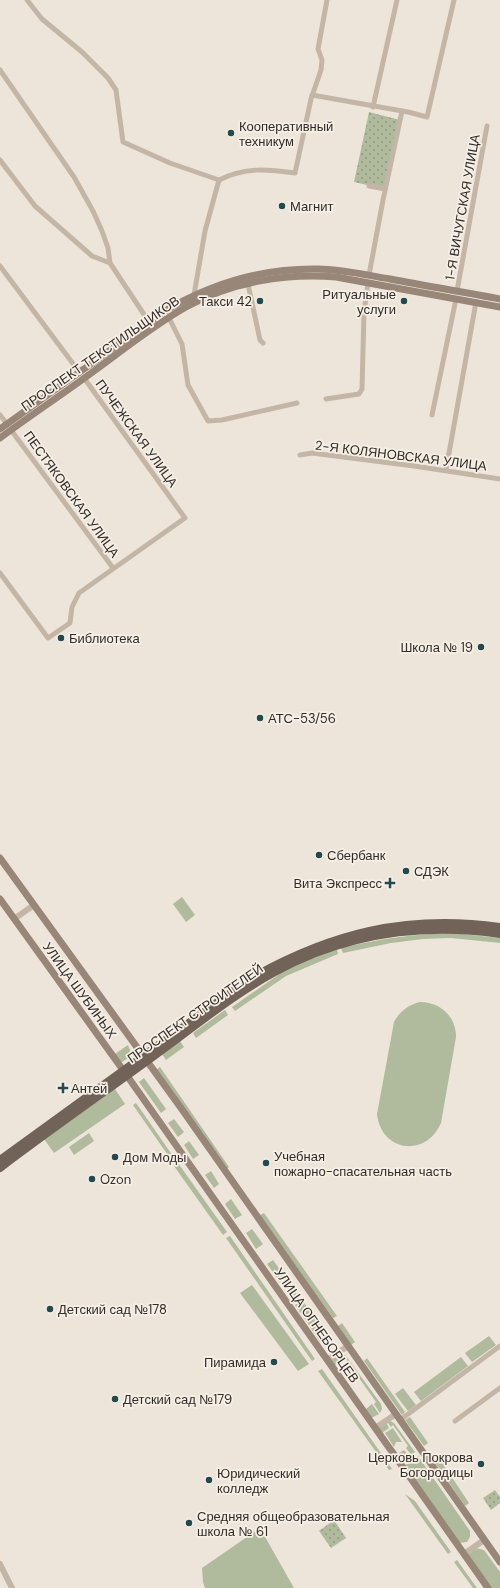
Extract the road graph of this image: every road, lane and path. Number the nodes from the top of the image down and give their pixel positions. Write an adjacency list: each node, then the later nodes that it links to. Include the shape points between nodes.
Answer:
1 (27, 0): 11 (street, via 42,19 82,52 108,78 116,90 123,142 170,163)
2 (327, 0): 6 (street, via 318,49 322,60 321,70)
3 (397, 0): 7 (street)
4 (454, 0): 8 (street, via 427,117)
5 (0, 70): 14 (street, via 93,210 108,248)
6 (312, 95): 7 (street); 11 (street, via 294,173 270,169 245,170)
7 (373, 107): 8 (street)
8 (402, 111): 13 (street)
9 (488, 126): 18 (street, 1-Я ВИЧУГСКАЯ УЛИЦА)
10 (0, 160): 14 (street, via 35,206 92,256)
11 (219, 180): 19 (street, via 205,231)
12 (369, 186): 13 (street)
13 (385, 189): 16 (street)
14 (110, 263): 24 (street)
15 (0, 266): 26 (street, ПУЧЕЖСКАЯ УЛИЦА)
16 (369, 279): 17 (main road, ПРОСПЕКТ ТЕКСТИЛЬЩИКОВ, via 311,275); 18 (main road, ПРОСПЕКТ ТЕКСТИЛЬЩИКОВ); 19 (main road, ПРОСПЕКТ ТЕКСТИЛЬЩИКОВ, via 320,269 283,271 218,285); 27 (street, via 364,312 362,389 359,394)
17 (248, 284): 19 (main road, ПРОСПЕКТ ТЕКСТИЛЬЩИКОВ); 25 (street, via 260,340)
18 (456, 295): 20 (main road, ПРОСПЕКТ ТЕКСТИЛЬЩИКОВ); 21 (main road, ПРОСПЕКТ ТЕКСТИЛЬЩИКОВ); 30 (street, 1-Я ВИЧУГСКАЯ УЛИЦА)
19 (196, 298): 23 (main road, ПРОСПЕКТ ТЕКСТИЛЬЩИКОВ); 24 (main road, ПРОСПЕКТ ТЕКСТИЛЬЩИКОВ)
20 (500, 299)
21 (476, 302): 22 (main road, ПРОСПЕКТ ТЕКСТИЛЬЩИКОВ); 35 (street)
22 (500, 307)
23 (169, 318): 24 (main road, ПРОСПЕКТ ТЕКСТИЛЬЩИКОВ); 28 (street, via 182,344 188,385 208,421)
24 (151, 324): 26 (main road, ПРОСПЕКТ ТЕКСТИЛЬЩИКОВ)
25 (264, 343)
26 (82, 376): 31 (main road, ПРОСПЕКТ ТЕКСТИЛЬЩИКОВ); 37 (street, ПУЧЕЖСКАЯ УЛИЦА, via 185,518)
27 (326, 400)
28 (297, 403)
29 (0, 415): 31 (street, ПЕСТЯКОВСКАЯ УЛИЦА)
30 (432, 415)
31 (9, 427): 32 (main road, ПРОСПЕКТ ТЕКСТИЛЬЩИКОВ); 33 (main road, ПРОСПЕКТ ТЕКСТИЛЬЩИКОВ); 37 (street, ПЕСТЯКОВСКАЯ УЛИЦА)
32 (0, 429)
33 (0, 438)
34 (300, 455): 35 (street, 2-Я КОЛЯНОВСКАЯ УЛИЦА, via 312,453)
35 (446, 470): 36 (street, 2-Я КОЛЯНОВСКАЯ УЛИЦА)
36 (500, 479)
37 (113, 568): 38 (street, via 79,593 72,607 70,623 48,638)
38 (0, 573)
39 (0, 858): 41 (main road, УЛИЦА ШУБИНЫХ)
40 (0, 900): 42 (main road, УЛИЦА ШУБИНЫХ)
41 (34, 905): 42 (street); 45 (main road, УЛИЦА ШУБИНЫХ)
42 (14, 919): 46 (main road, УЛИЦА ШУБИНЫХ)
43 (500, 927): 45 (main road, ПРОСПЕКТ СТРОИТЕЛЕЙ, via 439,922 410,924 378,928 323,944 289,958 248,980)
44 (500, 934): 45 (main road, ПРОСПЕКТ СТРОИТЕЛЕЙ, via 439,929 412,930 358,940 324,950 288,965 253,985)
45 (145, 1058): 46 (main road, ПРОСПЕКТ СТРОИТЕЛЕЙ); 49 (main road, УЛИЦА ОГНЕБОРЦЕВ)
46 (124, 1073): 47 (main road, ПРОСПЕКТ СТРОИТЕЛЕЙ); 48 (main road, ПРОСПЕКТ СТРОИТЕЛЕЙ); 51 (main road, УЛИЦА ОГНЕБОРЦЕВ)
47 (0, 1160)
48 (0, 1168)
49 (348, 1346): 51 (street); 53 (main road, УЛИЦА ОГНЕБОРЦЕВ)
50 (500, 1346): 53 (street)
51 (327, 1360): 55 (main road, УЛИЦА ОГНЕБОРЦЕВ)
52 (500, 1388): 54 (street)
53 (398, 1417): 55 (street); 56 (main road, УЛИЦА ОГНЕБОРЦЕВ)
54 (455, 1421)
55 (375, 1428): 57 (main road, УЛИЦА ОГНЕБОРЦЕВ)
56 (484, 1540): 57 (street); 58 (main road, УЛИЦА ОГНЕБОРЦЕВ)
57 (464, 1554): 61 (main road, УЛИЦА ОГНЕБОРЦЕВ)
58 (500, 1562)
59 (0, 1565): 60 (street)
60 (12, 1588)
61 (488, 1588)

